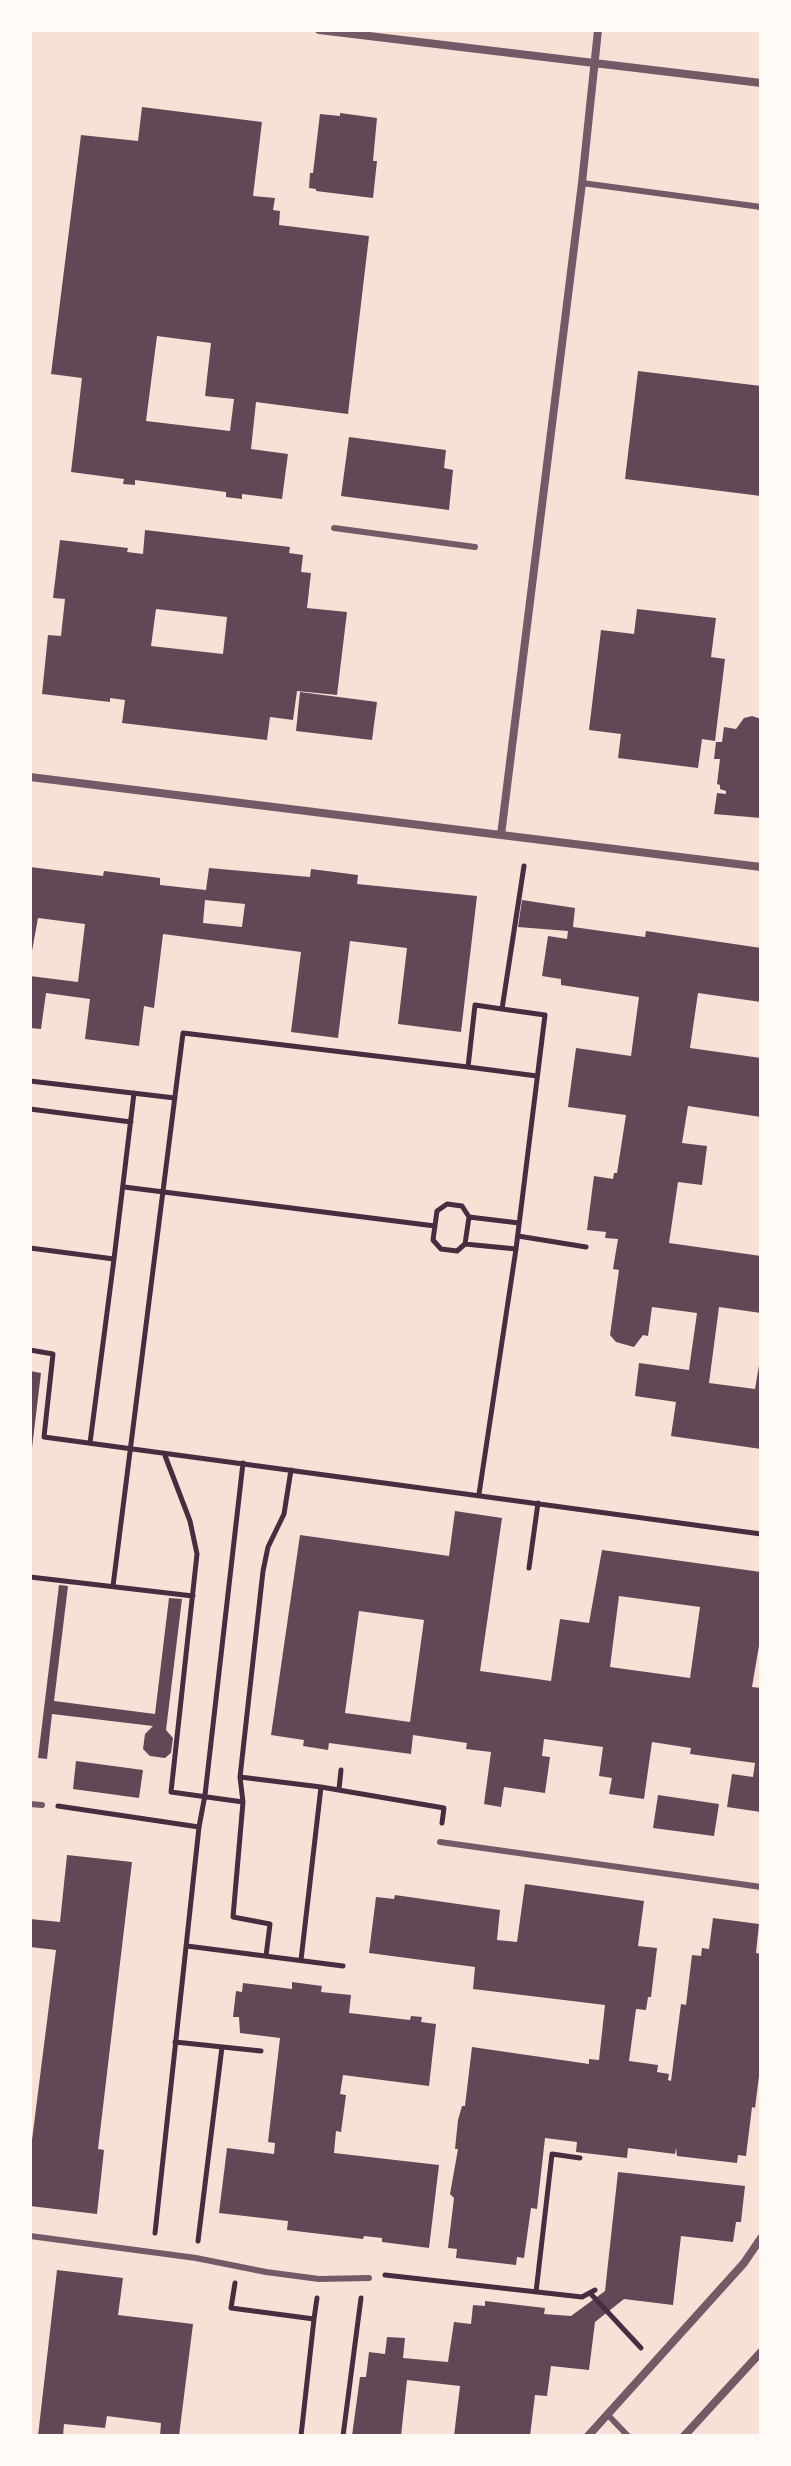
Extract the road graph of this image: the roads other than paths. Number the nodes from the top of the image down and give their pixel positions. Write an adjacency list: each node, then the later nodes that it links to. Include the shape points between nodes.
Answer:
1 (319, 30): 3 (street)
2 (598, 30): 3 (street)
3 (594, 63): 4 (street); 5 (street)
4 (761, 83)
5 (582, 183): 6 (lane); 10 (street)
6 (761, 207)
7 (334, 528): 8 (lane)
8 (475, 547)
9 (30, 777): 10 (street)
10 (501, 835): 11 (street)
11 (761, 867)
12 (30, 1804): 13 (lane)
13 (42, 1805)
14 (440, 1842): 15 (lane)
15 (761, 1887)
16 (30, 2236): 18 (lane, via 319,2279)
17 (761, 2238): 20 (street)
18 (366, 2278)
19 (761, 2352): 23 (street)
20 (607, 2414): 21 (street); 22 (lane)
21 (588, 2436)
22 (628, 2436)
23 (684, 2436)

